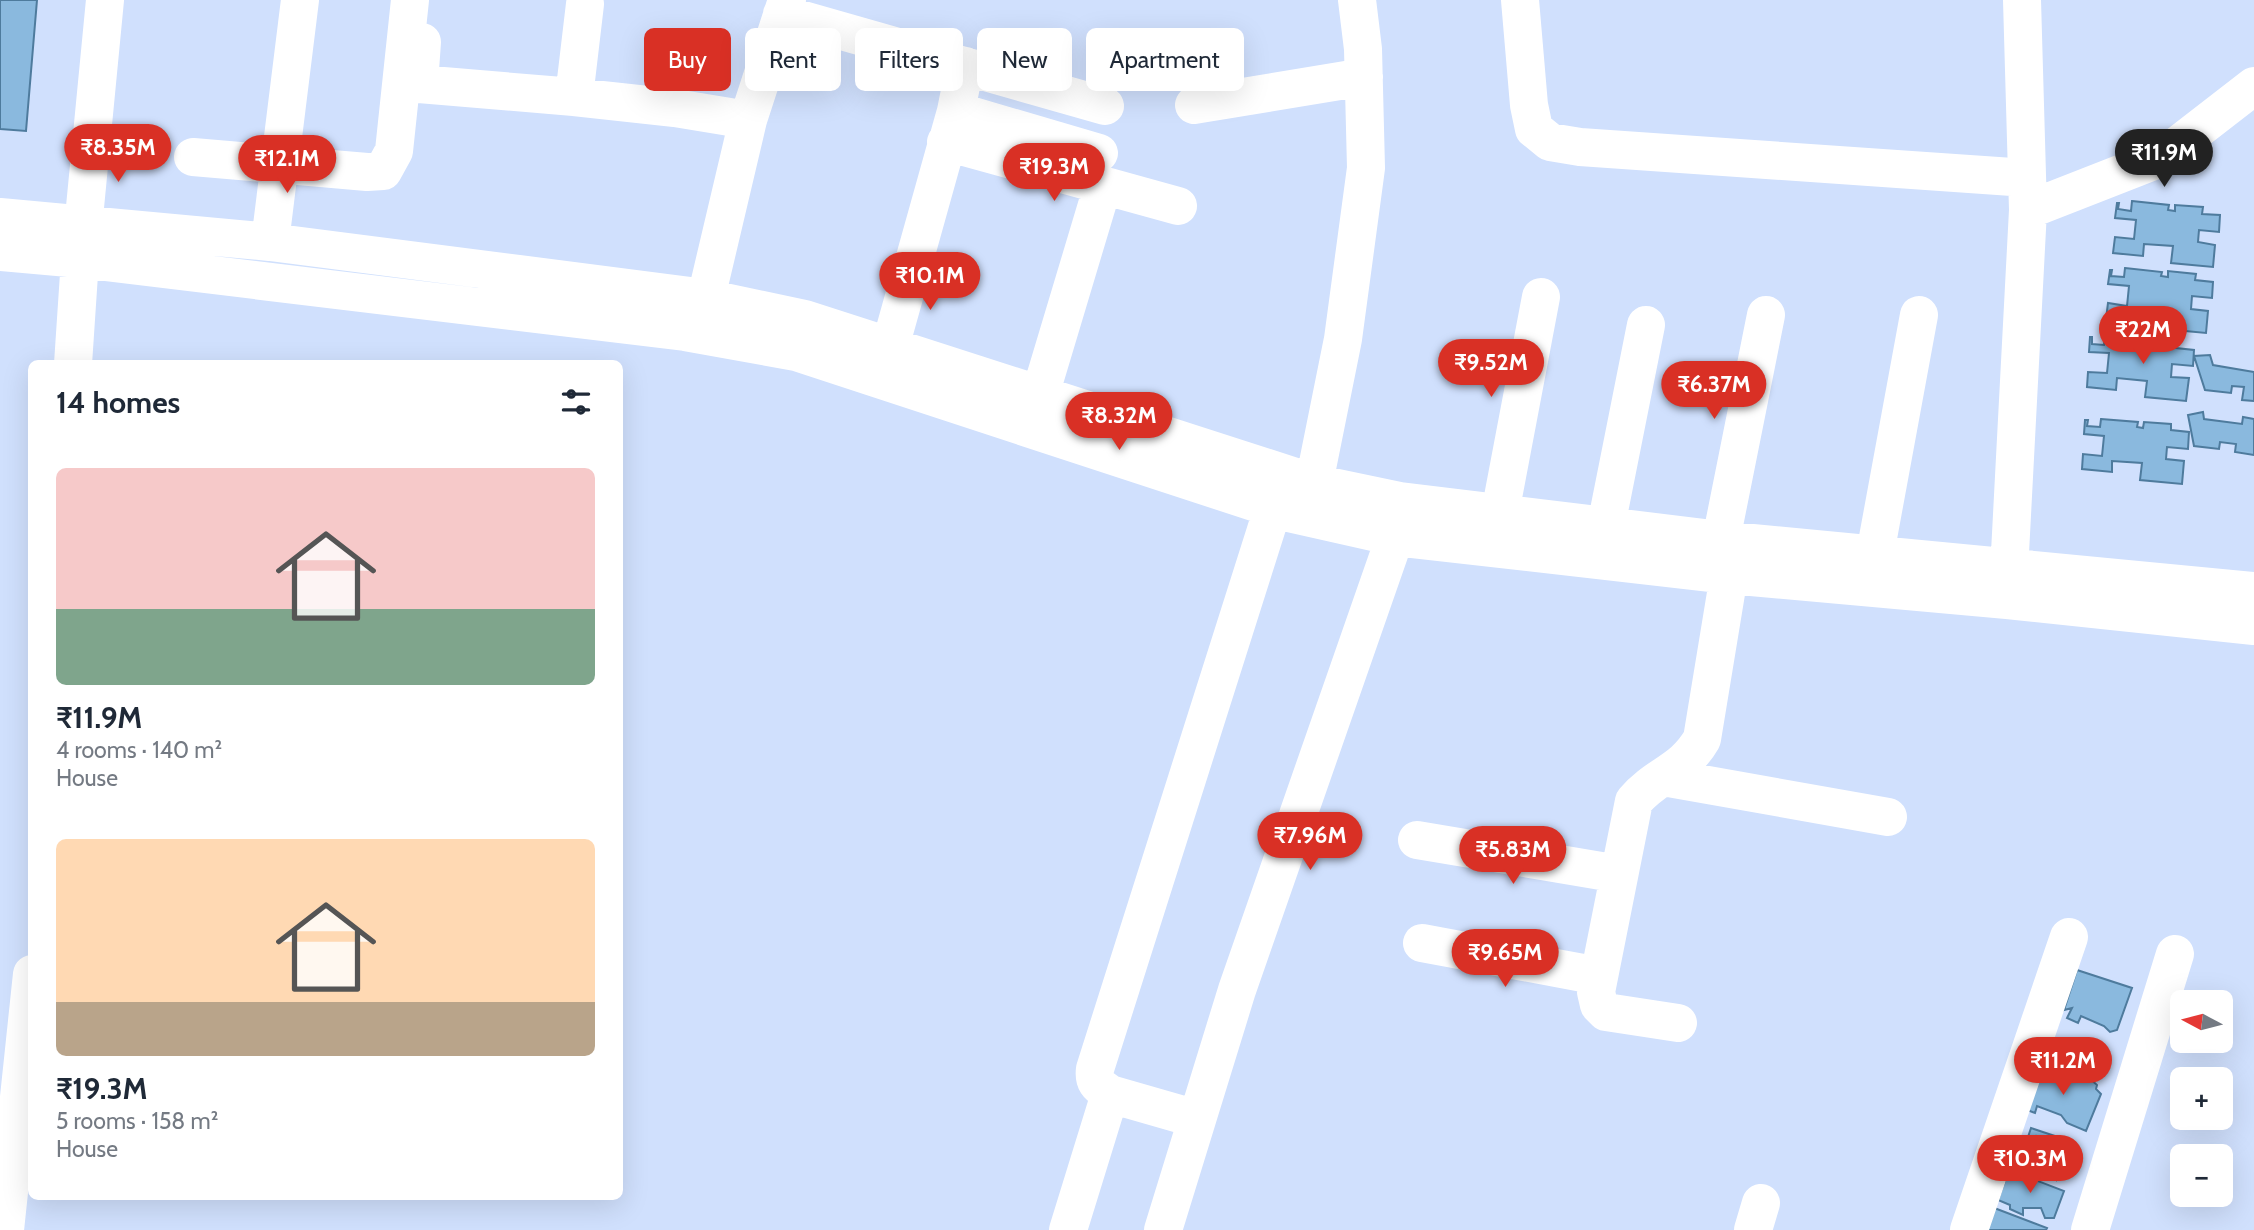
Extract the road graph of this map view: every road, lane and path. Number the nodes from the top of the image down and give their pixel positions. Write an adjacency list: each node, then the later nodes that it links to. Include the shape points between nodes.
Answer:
1 (105, 0): 26 (street)
2 (300, 0): 21 (street)
3 (410, 0): 21 (street, via 394,150 383,171)
4 (425, 0): 12 (street)
5 (1357, 0): 11 (street)
6 (1520, 0): 23 (street, via 1534,129 1550,142)
7 (2022, 0): 23 (street)
8 (585, 1): 14 (street)
9 (785, 7): 10 (street); 17 (street)
10 (965, 66): 16 (street); 18 (street)
11 (1364, 77): 15 (street); 38 (street, via 1366,168 1343,338)
12 (419, 84): 14 (street); 20 (street)
13 (2254, 86): 23 (street, via 2161,158)
14 (574, 97): 17 (street)
15 (1194, 105)
16 (1105, 106)
17 (748, 120): 30 (street)
18 (951, 126): 22 (street); 35 (street)
19 (193, 157): 21 (street)
20 (411, 164)
21 (279, 165): 27 (street)
22 (1101, 169): 24 (street); 37 (street)
23 (2027, 194): 45 (street)
24 (1178, 206)
25 (0, 217): 26 (street)
26 (82, 242): 27 (street); 28 (street); 34 (street); 36 (street)
27 (270, 242): 30 (street)
28 (0, 252)
29 (1541, 297): 40 (street)
30 (706, 298): 34 (street); 35 (street, via 805,319)
31 (1766, 315): 44 (street)
32 (1919, 315): 43 (street)
33 (1646, 325): 42 (street)
34 (685, 332): 39 (street, via 796,352)
35 (890, 347): 37 (street)
36 (73, 360)
37 (1040, 395): 38 (street)
38 (1314, 483): 41 (street)
39 (1273, 508): 41 (street); 58 (street, via 1095,1069 1098,1086)
40 (1500, 513): 41 (street); 42 (street)
41 (1398, 519): 44 (street); 59 (street)
42 (1606, 526): 44 (street)
43 (1875, 554): 44 (street); 45 (street)
44 (1725, 557): 45 (street); 48 (street, via 1702,739 1693,754)
45 (2009, 583): 46 (street); 47 (street)
46 (2254, 591)
47 (2254, 626)
48 (1663, 777): 49 (street); 51 (street, via 1634,801)
49 (1888, 817)
50 (1417, 840): 51 (street)
51 (1619, 874): 55 (street)
52 (2068, 937): 63 (street)
53 (1422, 943): 55 (street)
54 (2175, 954): 64 (street)
55 (1599, 976): 57 (street, via 1596,992 1606,1012)
56 (28, 1012): 60 (street)
57 (1678, 1023)
58 (1110, 1094): 59 (street); 61 (street)
59 (1197, 1119): 62 (street)
60 (5, 1230)
61 (1068, 1230)
62 (1163, 1230)
63 (1969, 1230)
64 (2090, 1230)

